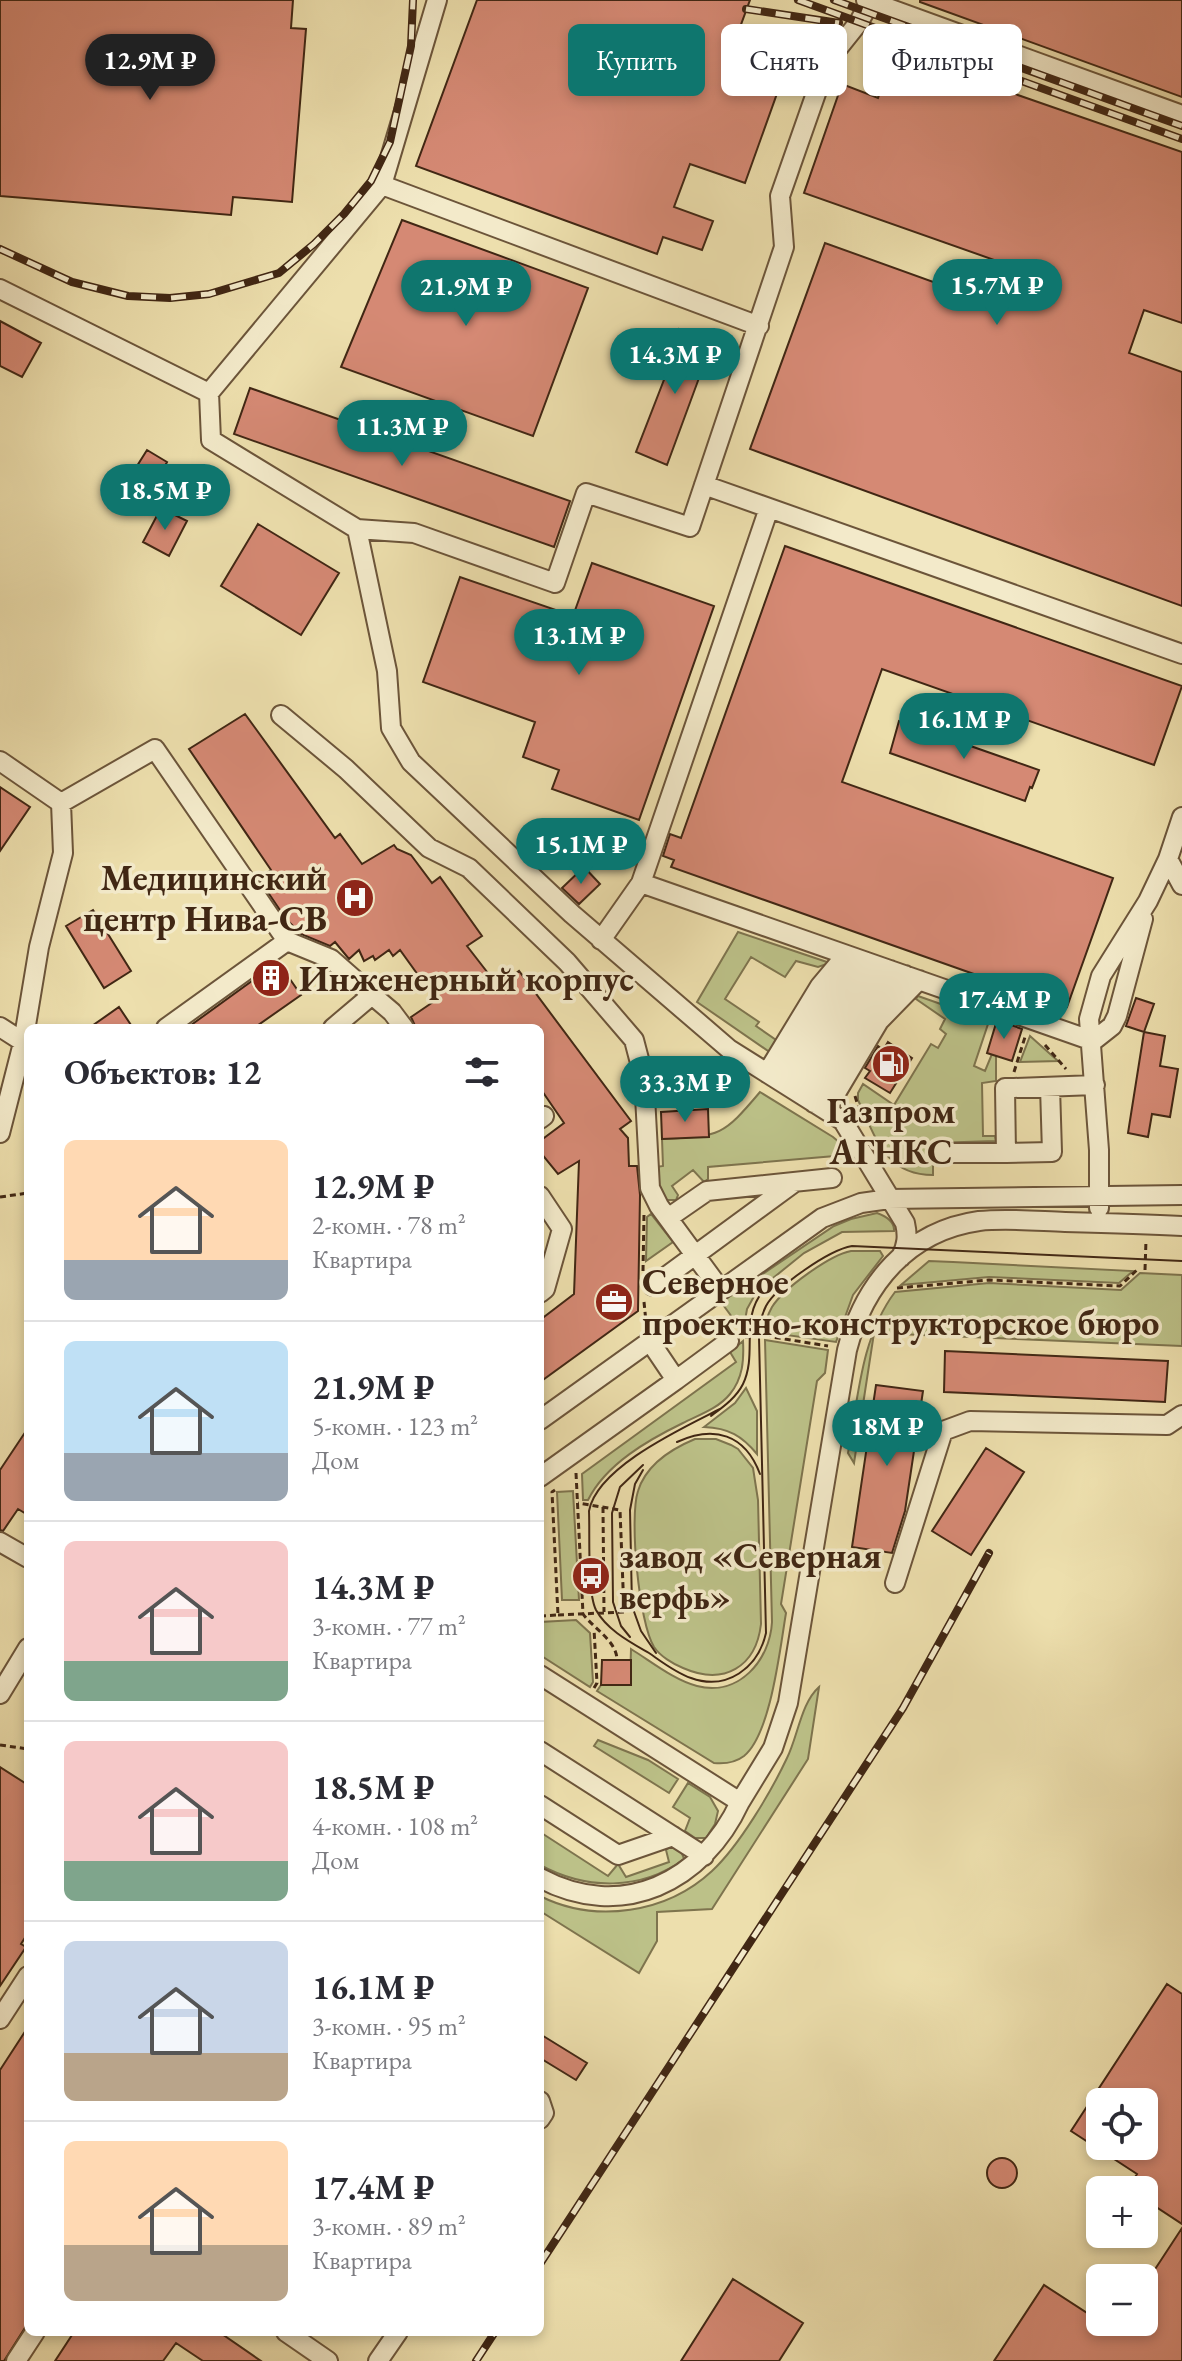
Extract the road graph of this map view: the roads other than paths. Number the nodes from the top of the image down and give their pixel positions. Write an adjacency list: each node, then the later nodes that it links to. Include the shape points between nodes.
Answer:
1 (437, 0): 4 (street)
2 (869, 1): 3 (street); 6 (street, via 827,62 780,196 784,247)
3 (1182, 115)
4 (382, 185): 6 (street); 7 (street)
5 (0, 289): 7 (street)
6 (759, 326): 8 (street)
7 (209, 393): 10 (street, via 211,440)
8 (704, 485): 9 (street); 10 (street, via 690,527 586,493 555,583 414,533)
9 (769, 508): 11 (street); 17 (street)
10 (357, 529): 20 (street, via 387,671 391,728 411,762)
11 (1182, 654)
12 (281, 715): 44 (street, via 429,848 469,868 567,962 634,1040 644,1078 650,1188)
13 (0, 761): 14 (street)
14 (61, 803): 21 (street, via 155,749); 24 (street, via 63,853 39,947)
15 (1182, 817): 16 (street)
16 (1168, 859): 18 (street); 19 (street)
17 (641, 883): 20 (street); 22 (street)
18 (1182, 885)
19 (1148, 901): 29 (street, via 1117,1016); 29 (street, via 1101,976 1089,1019)
20 (601, 940): 34 (street, via 729,1049)
21 (287, 941): 23 (street, via 331,959); 25 (street)
22 (883, 968): 29 (street, via 1034,1028); 34 (street); 34 (street, via 832,993); 34 (street, via 879,1021)
23 (372, 995): 26 (street); 27 (street)
24 (29, 1024)
25 (172, 1024)
26 (338, 1024)
27 (401, 1024)
28 (0, 1027): 30 (street)
29 (1093, 1041): 32 (street)
30 (24, 1043)
31 (24, 1051): 35 (street)
32 (1095, 1085): 33 (street); 40 (street)
33 (1050, 1087): 37 (street, via 1005,1088); 37 (street, via 1052,1152)
34 (796, 1092): 42 (street, via 843,1121)
35 (0, 1133)
36 (936, 1153): 37 (street)
37 (1006, 1153)
38 (832, 1178): 39 (street)
39 (795, 1182): 44 (street, via 707,1191); 47 (street)
40 (1098, 1195): 41 (street); 42 (street); 45 (street)
41 (1182, 1195)
42 (889, 1199): 48 (street, via 908,1234); 50 (street, via 822,1218)
43 (544, 1202): 51 (street, via 562,1229)
44 (668, 1218): 47 (street)
45 (1099, 1223): 46 (street); 48 (street, via 980,1221 949,1229)
46 (1182, 1226)
47 (695, 1255): 49 (street); 50 (street)
48 (901, 1257): 65 (street, via 873,1288 851,1334 788,1703 773,1748)
49 (646, 1284)
50 (720, 1289): 52 (street)
51 (544, 1290)
52 (648, 1331): 54 (street); 56 (street)
53 (733, 1338): 54 (street)
54 (676, 1380): 57 (street)
55 (1182, 1415): 60 (street, via 1167,1425 970,1421 943,1431)
56 (544, 1417)
57 (544, 1474)
58 (0, 1542): 59 (street)
59 (24, 1556)
60 (895, 1583)
61 (22, 1675): 63 (street)
62 (544, 1678): 65 (street)
63 (0, 1694)
64 (544, 1754): 67 (street)
65 (740, 1802): 68 (street)
66 (544, 1808): 67 (street, via 618,1855)
67 (673, 1836): 68 (street)
68 (704, 1856): 69 (street, via 677,1878 634,1893 587,1894)
69 (544, 1880)
70 (24, 1982): 71 (street)
71 (0, 2019)
72 (32, 2336): 75 (street)
73 (292, 2336): 76 (street)
74 (395, 2336): 77 (street)
75 (16, 2361)
76 (328, 2361)
77 (378, 2361)

